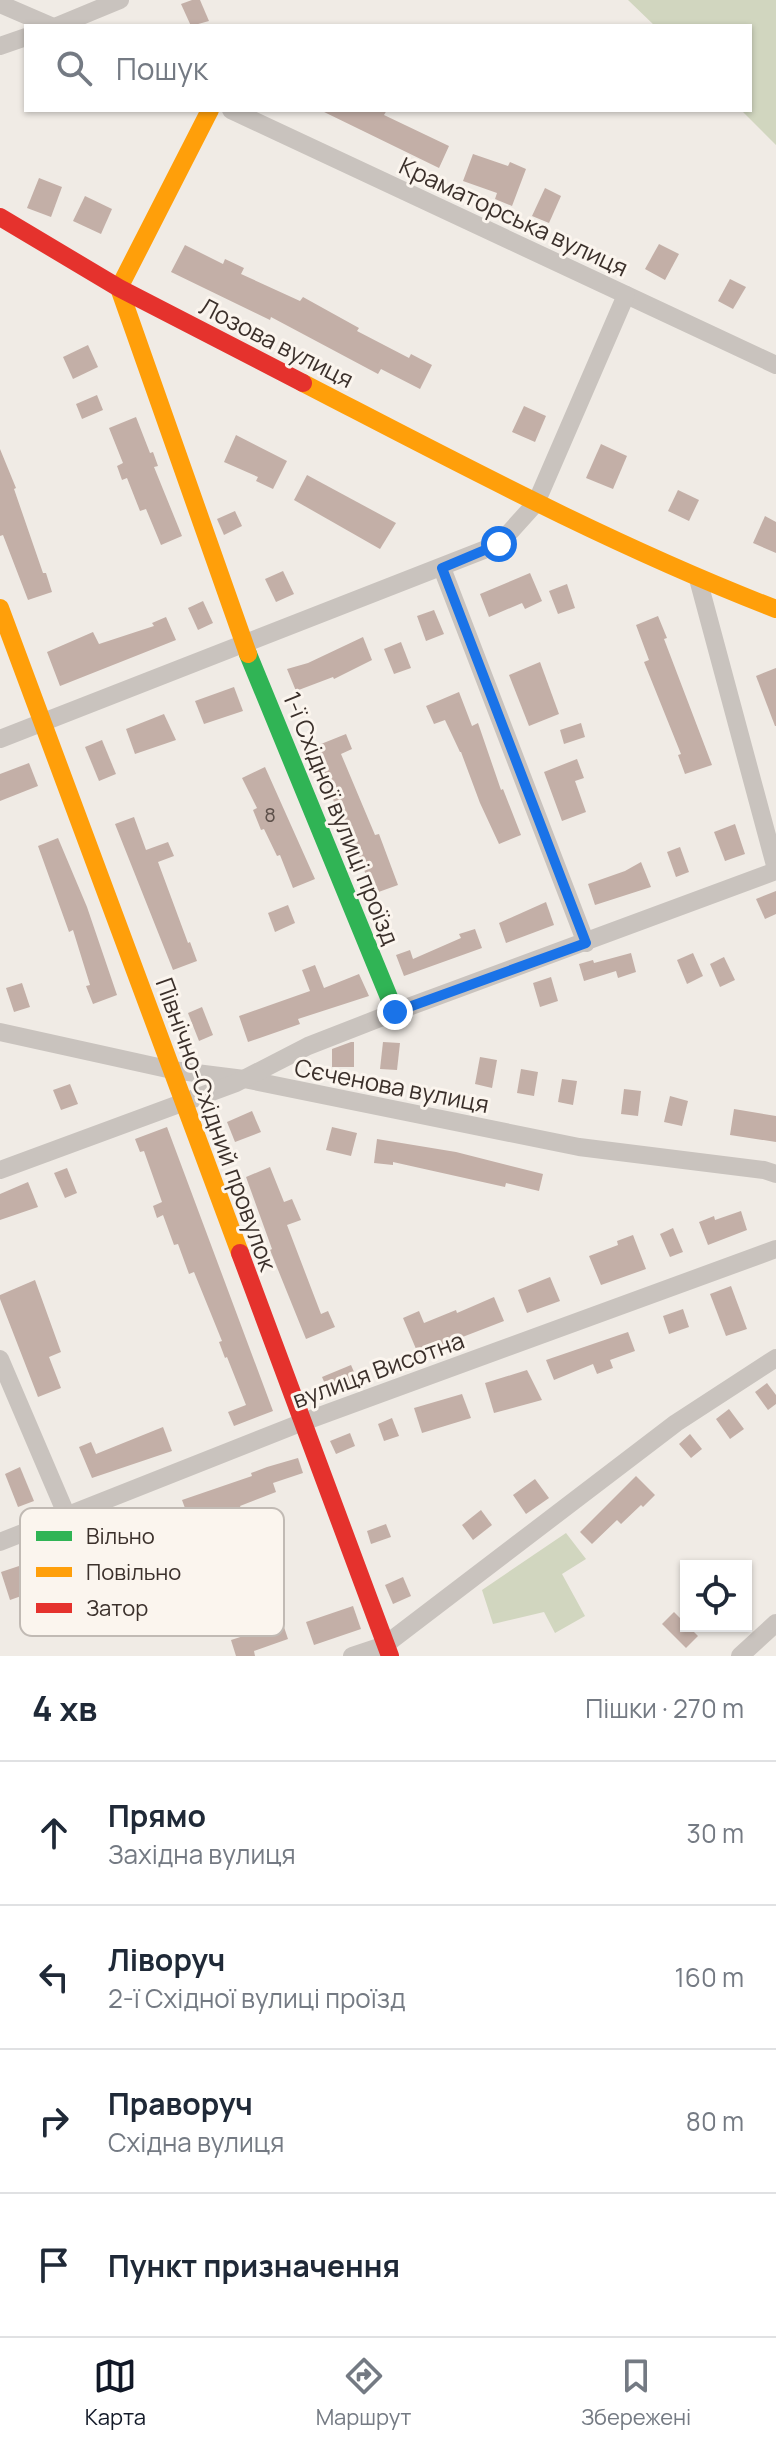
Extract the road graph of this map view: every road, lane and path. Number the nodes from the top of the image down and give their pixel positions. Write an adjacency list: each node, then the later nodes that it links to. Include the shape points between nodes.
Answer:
1 (120, 0): 4 (street)
2 (7, 4): 3 (street)
3 (50, 24)
4 (59, 24)
5 (24, 38): 6 (street)
6 (0, 46)
7 (209, 112): 10 (street)
8 (235, 112): 11 (street, Краматорська вулиця)
9 (0, 217): 10 (street, Лозова вулиця)
10 (119, 288): 13 (street, Лозова вулиця); 18 (street, 1-ї Східної вулиці проїзд)
11 (626, 295): 12 (street, Краматорська вулиця); 13 (street)
12 (776, 365)
13 (536, 503): 14 (street, via 499,544); 15 (street, Лозова вулиця)
14 (442, 568): 18 (street); 22 (street)
15 (698, 579): 17 (street, Лозова вулиця); 21 (street)
16 (0, 608): 19 (street, Північно-Східний провулок)
17 (776, 609)
18 (244, 643): 19 (street); 23 (street, 1-ї Східної вулиці проїзд)
19 (42, 722): 20 (street); 25 (street, Північно-Східний провулок)
20 (0, 739)
21 (776, 870): 22 (street)
22 (586, 943): 23 (street)
23 (395, 1012): 26 (street, via 308,1046)
24 (0, 1032): 25 (street, Сєченова вулиця)
25 (172, 1070): 26 (street, Сєченова вулиця); 27 (street, Північно-Східний провулок)
26 (244, 1079): 27 (street); 29 (street, Сєченова вулиця, via 579,1147)
27 (184, 1102): 28 (street); 33 (street, Північно-Східний провулок)
28 (0, 1170)
29 (776, 1174)
30 (776, 1249): 33 (street, вулиця Висотна)
31 (776, 1358): 39 (street, via 676,1423)
32 (0, 1359): 34 (street)
33 (303, 1422): 35 (street, вулиця Висотна); 39 (street, Північно-Східний провулок)
34 (64, 1508)
35 (87, 1508)
36 (20, 1534): 37 (street, вулиця Висотна)
37 (0, 1542)
38 (776, 1623): 41 (street)
39 (388, 1650): 40 (street)
40 (352, 1656)
41 (740, 1656)

